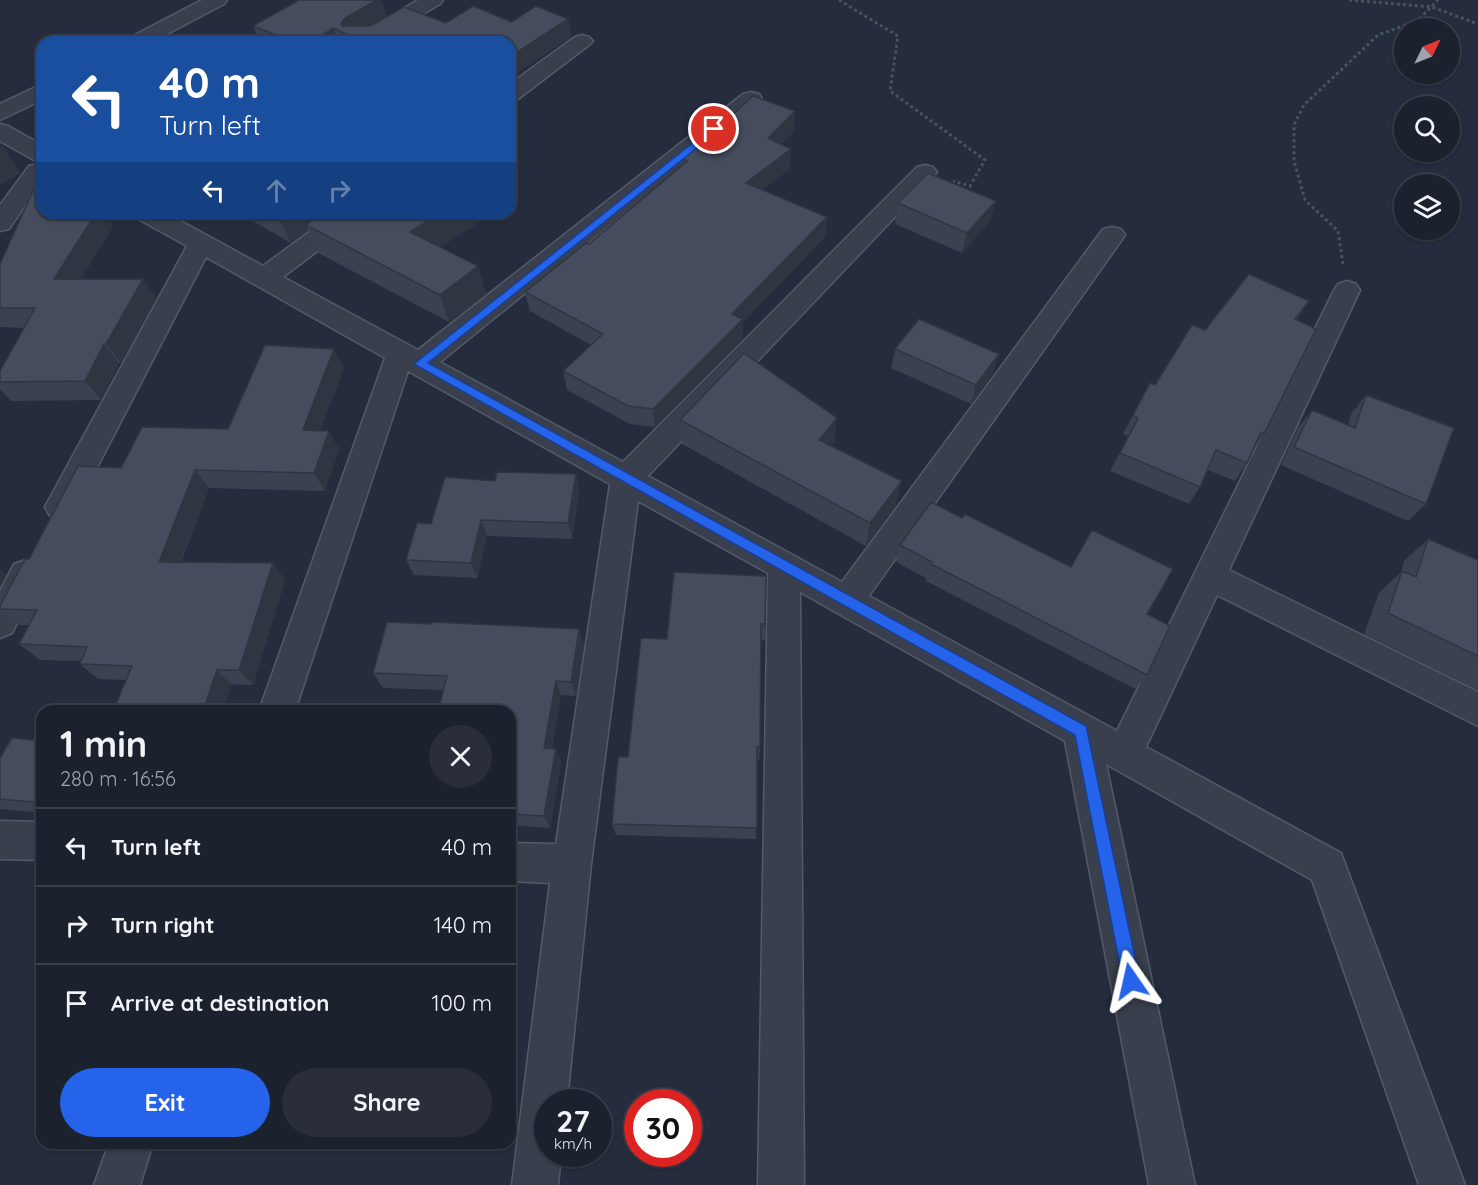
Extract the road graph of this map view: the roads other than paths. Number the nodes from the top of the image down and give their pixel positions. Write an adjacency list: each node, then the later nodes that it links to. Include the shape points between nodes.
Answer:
1 (217, 0): 3 (street)
2 (433, 0): 4 (street)
3 (148, 36)
4 (370, 36)
5 (582, 41): 6 (street)
6 (516, 90)
7 (36, 94): 9 (street)
8 (751, 99): 23 (street)
9 (0, 112)
10 (0, 131): 11 (street)
11 (36, 162)
12 (36, 168): 15 (street)
13 (36, 171): 18 (street)
14 (926, 172): 24 (street)
15 (0, 192)
16 (158, 219): 20 (street)
17 (343, 219): 21 (street)
18 (0, 223)
19 (1112, 235): 27 (street)
20 (201, 243): 21 (street); 28 (street)
21 (264, 278): 23 (street)
22 (1347, 290): 26 (street)
23 (410, 359): 24 (street); 29 (street)
24 (626, 479): 25 (street); 36 (street)
25 (784, 565): 27 (street); 40 (street)
26 (1210, 576): 30 (street); 32 (street)
27 (846, 601): 31 (street)
28 (0, 623)
29 (279, 705)
30 (1478, 710)
31 (1081, 731): 32 (street); 41 (street)
32 (1124, 755): 42 (street, via 1327,867)
33 (0, 840): 34 (street)
34 (36, 842)
35 (516, 861): 36 (street)
36 (572, 864): 39 (street)
37 (129, 1149): 38 (street)
38 (117, 1185)
39 (535, 1185)
40 (781, 1185)
41 (1172, 1185)
42 (1442, 1185)

